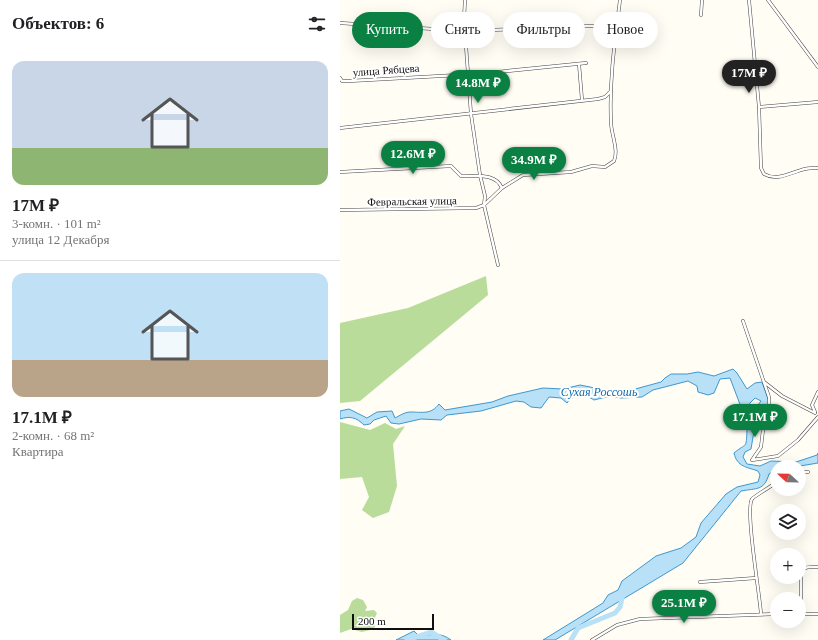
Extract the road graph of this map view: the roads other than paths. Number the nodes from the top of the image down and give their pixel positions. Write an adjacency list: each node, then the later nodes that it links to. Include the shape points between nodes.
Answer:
1 (465, 0): 6 (street)
2 (620, 0): 7 (street)
3 (702, 0): 8 (street)
4 (749, 0): 23 (street)
5 (768, 0): 17 (street)
6 (465, 12)
7 (618, 12)
8 (701, 15)
9 (340, 23): 11 (street)
10 (593, 25): 12 (street)
11 (431, 28)
12 (495, 29)
13 (467, 48): 18 (street)
14 (615, 48): 20 (street)
15 (586, 63): 16 (street, улица Рябцева)
16 (579, 64): 18 (street, улица Рябцева); 21 (street)
17 (818, 67)
18 (469, 74): 19 (street, улица Рябцева, via 349,81 342,81); 24 (street)
19 (340, 78)
20 (611, 90): 21 (street, via 605,97); 29 (street, via 611,122 616,157 612,164 571,172 524,175)
21 (582, 100): 24 (street)
22 (818, 102): 23 (street)
23 (759, 107): 26 (street, via 761,168 764,174 768,177 778,177 804,169)
24 (471, 114): 25 (street); 28 (street)
25 (340, 128)
26 (818, 168)
27 (340, 172): 28 (street, via 451,166 461,176)
28 (480, 175): 29 (street, via 500,182); 30 (street, via 485,196)
29 (502, 188): 30 (street)
30 (484, 205): 31 (street, Февральская улица, via 476,208); 32 (street)
31 (340, 210)
32 (498, 265)
33 (742, 321): 34 (street)
34 (763, 382): 35 (street, via 782,396 816,413 812,405); 36 (street, via 769,397 770,419 763,430 761,446 752,460 778,456 798,440)
35 (818, 392)
36 (818, 417)
37 (770, 487): 40 (street, via 754,496 751,502)
38 (818, 567): 39 (street)
39 (806, 568)
40 (756, 578): 41 (street); 42 (street)
41 (700, 582)
42 (761, 614): 43 (street); 46 (street, via 640,619 616,625)
43 (770, 614)
44 (806, 614): 45 (street)
45 (818, 614)
46 (592, 640)

